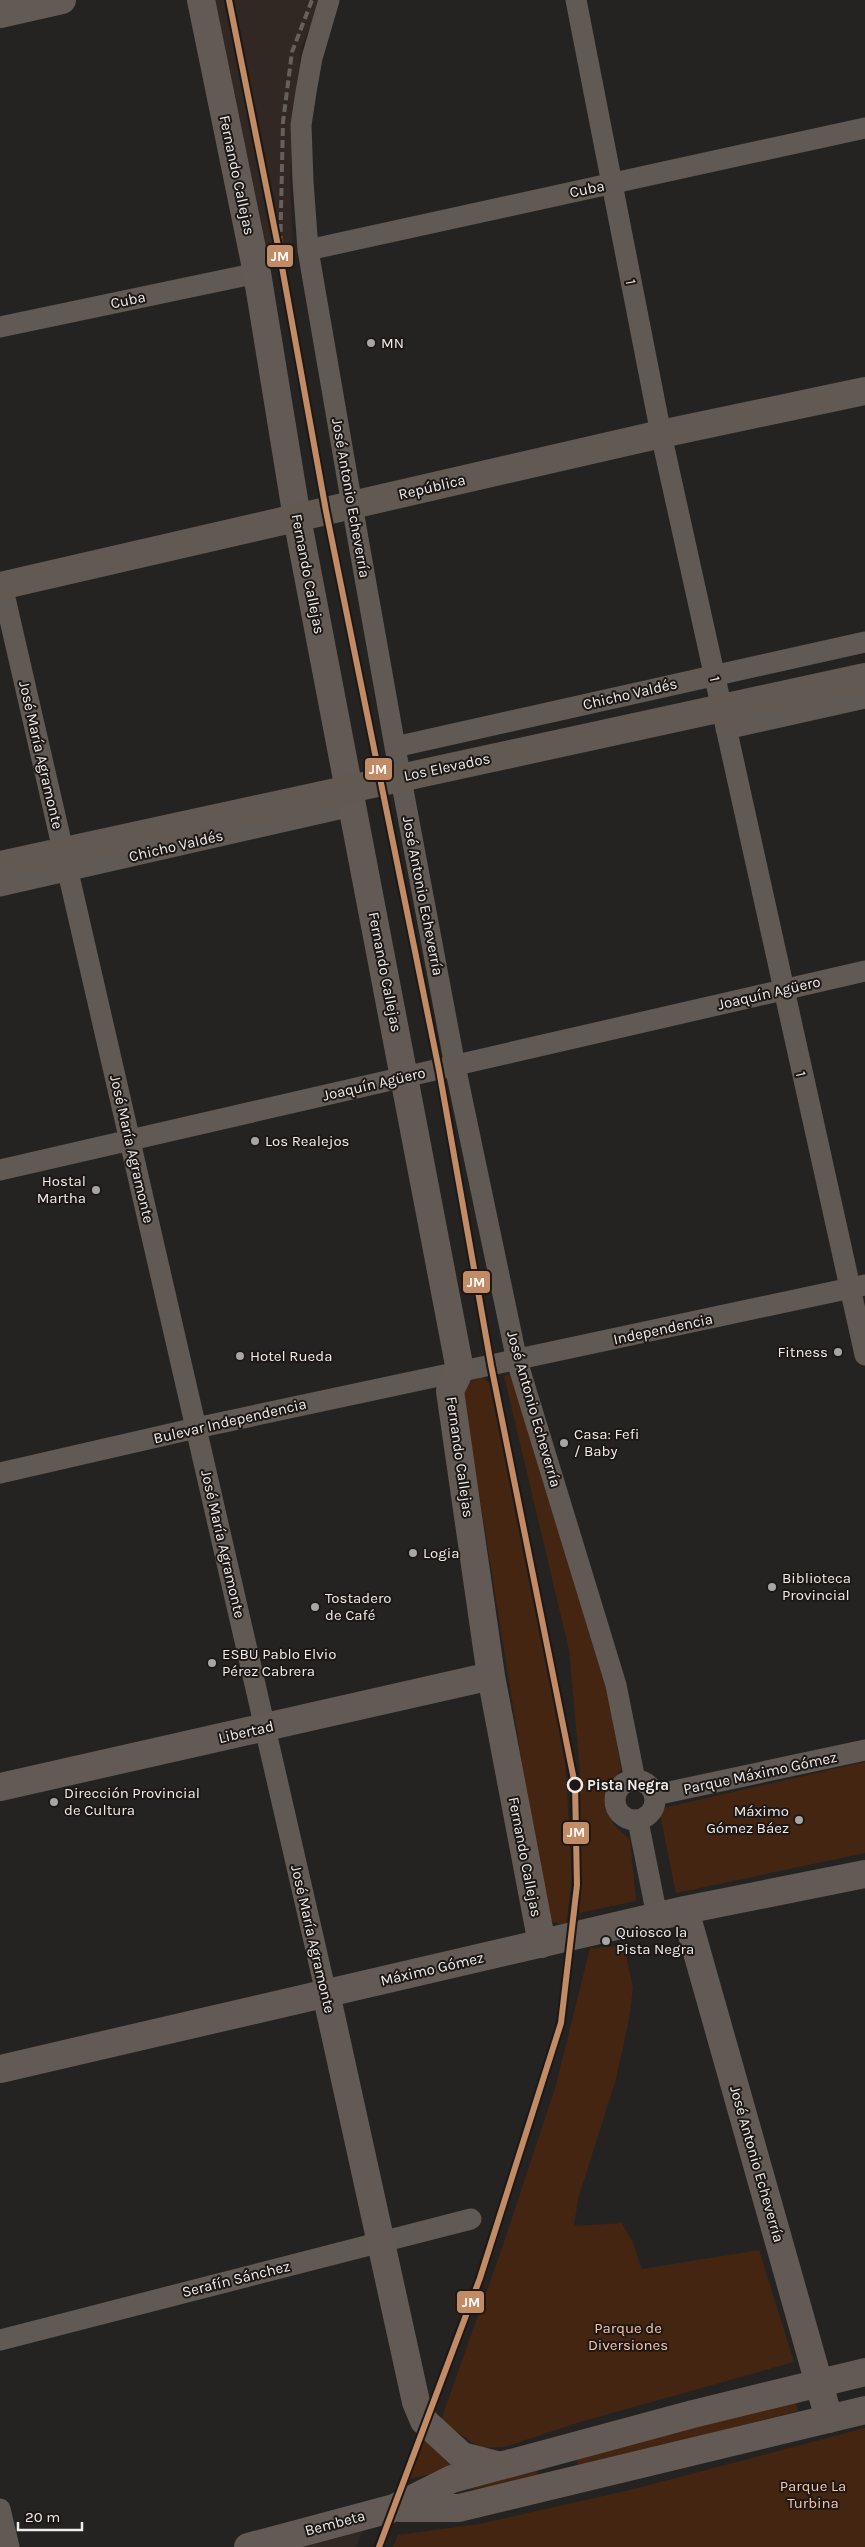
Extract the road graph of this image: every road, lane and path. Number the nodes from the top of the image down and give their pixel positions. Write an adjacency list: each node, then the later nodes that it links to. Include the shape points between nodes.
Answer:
1 (62, 0): 5 (street)
2 (201, 0): 9 (street, Fernando Callejas)
3 (329, 0): 8 (street, José Antonio Echeverría, via 312,58 301,124)
4 (576, 0): 7 (street, 1)
5 (0, 14)
6 (865, 128): 7 (street, Cuba)
7 (612, 184): 8 (street, Cuba); 12 (street, 1)
8 (308, 250): 13 (street, José Antonio Echeverría)
9 (257, 273): 10 (street, Cuba); 14 (street, Fernando Callejas)
10 (0, 327)
11 (865, 391): 12 (main road, República)
12 (661, 434): 13 (main road, República); 17 (street, 1)
13 (352, 505): 14 (main road, República); 21 (street, José Antonio Echeverría)
14 (297, 518): 15 (main road, República); 22 (street, Fernando Callejas)
15 (1, 582): 24 (street, José María Agramonte)
16 (865, 642): 17 (street, Chicho Valdés)
17 (714, 676): 20 (street, 1); 21 (street, Chicho Valdés)
18 (865, 677): 23 (main road, Los Elevados, bridge)
19 (865, 698): 20 (street)
20 (726, 729): 27 (street, 1)
21 (395, 747): 28 (street, José Antonio Echeverría)
22 (352, 806): 24 (street, Chicho Valdés); 29 (street, Fernando Callejas)
23 (0, 865)
24 (68, 871): 25 (street, Chicho Valdés); 30 (street, José María Agramonte)
25 (0, 886)
26 (865, 971): 27 (street, Joaquín Agüero)
27 (782, 990): 28 (street, Joaquín Agüero); 32 (street, 1)
28 (455, 1066): 29 (street, Joaquín Agüero); 34 (street, José Antonio Echeverría)
29 (405, 1077): 30 (street, Joaquín Agüero); 35 (street, Fernando Callejas)
30 (130, 1141): 31 (street, Joaquín Agüero); 36 (street, José María Agramonte)
31 (0, 1170)
32 (857, 1287): 33 (street, 1); 34 (street, Independencia)
33 (865, 1355)
34 (517, 1361): 35 (street, Independencia); 41 (street, José Antonio Echeverría, via 616,1685)
35 (460, 1370): 36 (street, Bulevar Independencia); 38 (street, Fernando Callejas, via 450,1391)
36 (196, 1428): 37 (street, Bulevar Independencia); 39 (street, José María Agramonte)
37 (0, 1473)
38 (491, 1676): 39 (street, Libertad); 48 (street, Fernando Callejas)
39 (265, 1727): 42 (street, Libertad); 49 (street, José María Agramonte)
40 (865, 1750): 43 (street, Parque Máximo Gómez)
41 (635, 1780): 43 (street, via 648,1784); 44 (street, via 620,1786 614,1801 622,1816)
42 (0, 1787)
43 (655, 1795): 44 (street, via 654,1809)
44 (638, 1820): 47 (street)
45 (865, 1874): 46 (street, Máximo Gómez)
46 (685, 1910): 47 (street, Máximo Gómez); 55 (street, José Antonio Echeverría)
47 (657, 1916): 48 (street, Máximo Gómez)
48 (542, 1944): 49 (street, Máximo Gómez)
49 (326, 1993): 50 (street, Máximo Gómez); 52 (street, José María Agramonte)
50 (0, 2069)
51 (472, 2218): 52 (street, Serafín Sánchez)
52 (382, 2241): 53 (street, Serafín Sánchez); 58 (street, José María Agramonte, via 416,2402 424,2421 462,2456)
53 (0, 2340)
54 (865, 2372): 55 (street)
55 (820, 2383): 57 (street, José Antonio Echeverría); 58 (street)
56 (865, 2410): 57 (street)
57 (829, 2419): 59 (street, via 459,2508)
58 (503, 2467): 59 (street, via 452,2480)
59 (394, 2508): 62 (street, Bembeta)
60 (0, 2509): 61 (street)
61 (9, 2547)
62 (248, 2547)

